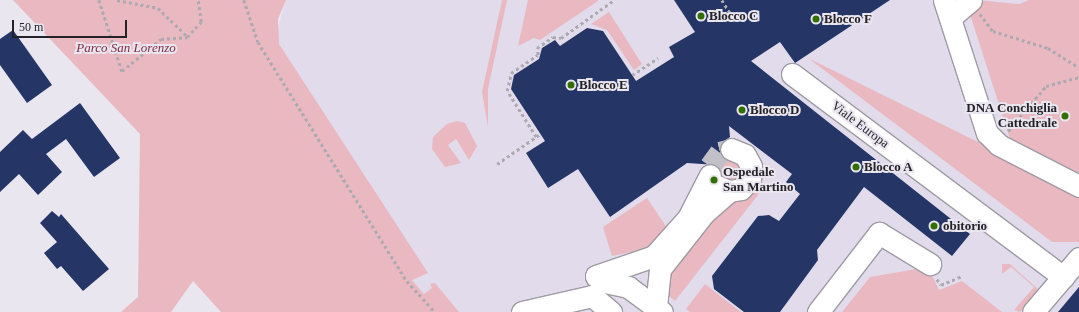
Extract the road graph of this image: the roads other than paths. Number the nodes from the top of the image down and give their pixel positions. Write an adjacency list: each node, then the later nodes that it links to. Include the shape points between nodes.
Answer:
1 (971, 0): 2 (lane)
2 (947, 8): 5 (lane, via 988,133 994,140)
3 (792, 74): 10 (lane, Viale Europa)
4 (731, 148): 6 (lane, via 745,155 751,166 746,184)
5 (1079, 186)
6 (729, 191): 9 (lane, via 704,212); 11 (lane, via 717,186 710,170 688,218 654,256 596,276 605,282)
7 (1079, 258): 10 (lane)
8 (930, 264): 15 (lane, via 879,233)
9 (660, 269): 11 (lane); 12 (lane)
10 (1063, 277): 16 (lane)
11 (628, 287): 12 (lane)
12 (659, 310)
13 (522, 312): 14 (lane, via 592,296)
14 (611, 312)
15 (818, 312)
16 (1033, 312)

